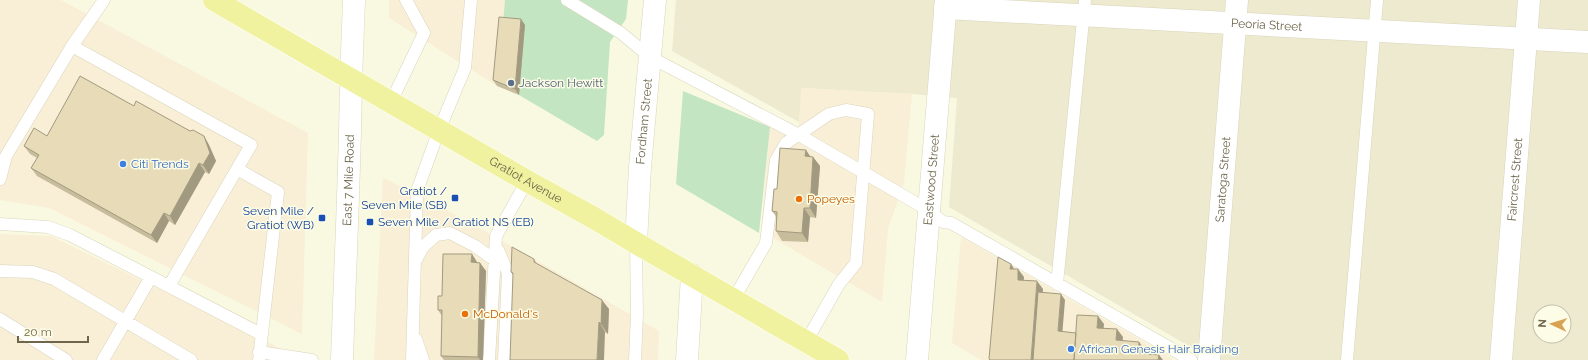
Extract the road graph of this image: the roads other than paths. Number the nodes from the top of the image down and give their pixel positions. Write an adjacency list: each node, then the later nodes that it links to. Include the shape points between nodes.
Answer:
1 (104, 0): 17 (lane)
2 (214, 0): 19 (main road, Gratiot Avenue)
3 (354, 0): 19 (street, East 7 Mile Road)
4 (406, 0): 20 (lane, via 424,33)
5 (471, 0): 21 (lane, via 465,68)
6 (567, 0): 18 (lane, via 621,32)
7 (655, 0): 18 (street, Fordham Street)
8 (1237, 0): 13 (street, Saratoga Street)
9 (1377, 0): 14 (lane)
10 (1529, 0): 15 (street, Faircrest Street)
11 (946, 4): 12 (street, Peoria Street); 27 (street, Eastwood Street)
12 (1085, 8): 13 (street, Peoria Street); 36 (lane)
13 (1235, 24): 14 (street, Peoria Street); 59 (street, Saratoga Street)
14 (1374, 31): 15 (street, Peoria Street); 60 (lane)
15 (1526, 39): 16 (street, Peoria Street); 61 (street, Faircrest Street)
16 (1588, 42)
17 (72, 46): 23 (lane, via 251,145); 25 (lane, via 6,156)
18 (650, 57): 22 (lane); 29 (street, Fordham Street)
19 (351, 79): 20 (main road, Gratiot Avenue); 49 (street, East 7 Mile Road)
20 (391, 102): 21 (main road, Gratiot Avenue)
21 (439, 130): 26 (main road, Gratiot Avenue); 32 (lane, via 418,191)
22 (799, 135): 24 (lane); 24 (lane, via 829,114 846,110 868,114); 38 (lane, via 786,143 776,160 766,243)
23 (237, 169): 37 (lane); 42 (lane, via 278,192)
24 (864, 173): 27 (lane); 43 (lane, via 856,263 839,284)
25 (0, 179)
26 (528, 181): 29 (main road, Gratiot Avenue); 30 (lane, via 496,236)
27 (928, 210): 36 (lane, via 944,222 951,223); 57 (street, Eastwood Street)
28 (0, 224): 35 (lane, via 48,227 70,234)
29 (636, 243): 34 (main road, Gratiot Avenue); 54 (lane)
30 (496, 246): 31 (lane); 53 (lane, via 508,273)
31 (496, 261): 32 (lane, via 450,233 436,235 423,247); 52 (lane)
32 (415, 262): 41 (lane)
33 (0, 271): 40 (lane, via 32,272 54,279)
34 (692, 275): 38 (main road, Gratiot Avenue); 55 (street)
35 (151, 277): 37 (lane); 40 (lane)
36 (1057, 284): 58 (lane)
37 (169, 286): 42 (lane)
38 (733, 300): 43 (main road, Gratiot Avenue)
39 (0, 319): 45 (lane)
40 (125, 322): 46 (lane); 47 (lane)
41 (413, 330): 50 (lane); 51 (lane)
42 (261, 334): 44 (lane)
43 (806, 342): 56 (main road, Gratiot Avenue)
44 (259, 356): 48 (lane)
45 (66, 360)
46 (103, 360)
47 (190, 360)
48 (312, 360)
49 (342, 360)
50 (412, 360)
51 (423, 360)
52 (489, 360)
53 (504, 360)
54 (635, 360)
55 (687, 360)
56 (838, 360)
57 (917, 360)
58 (1191, 360)
59 (1209, 360)
60 (1348, 360)
61 (1501, 360)

